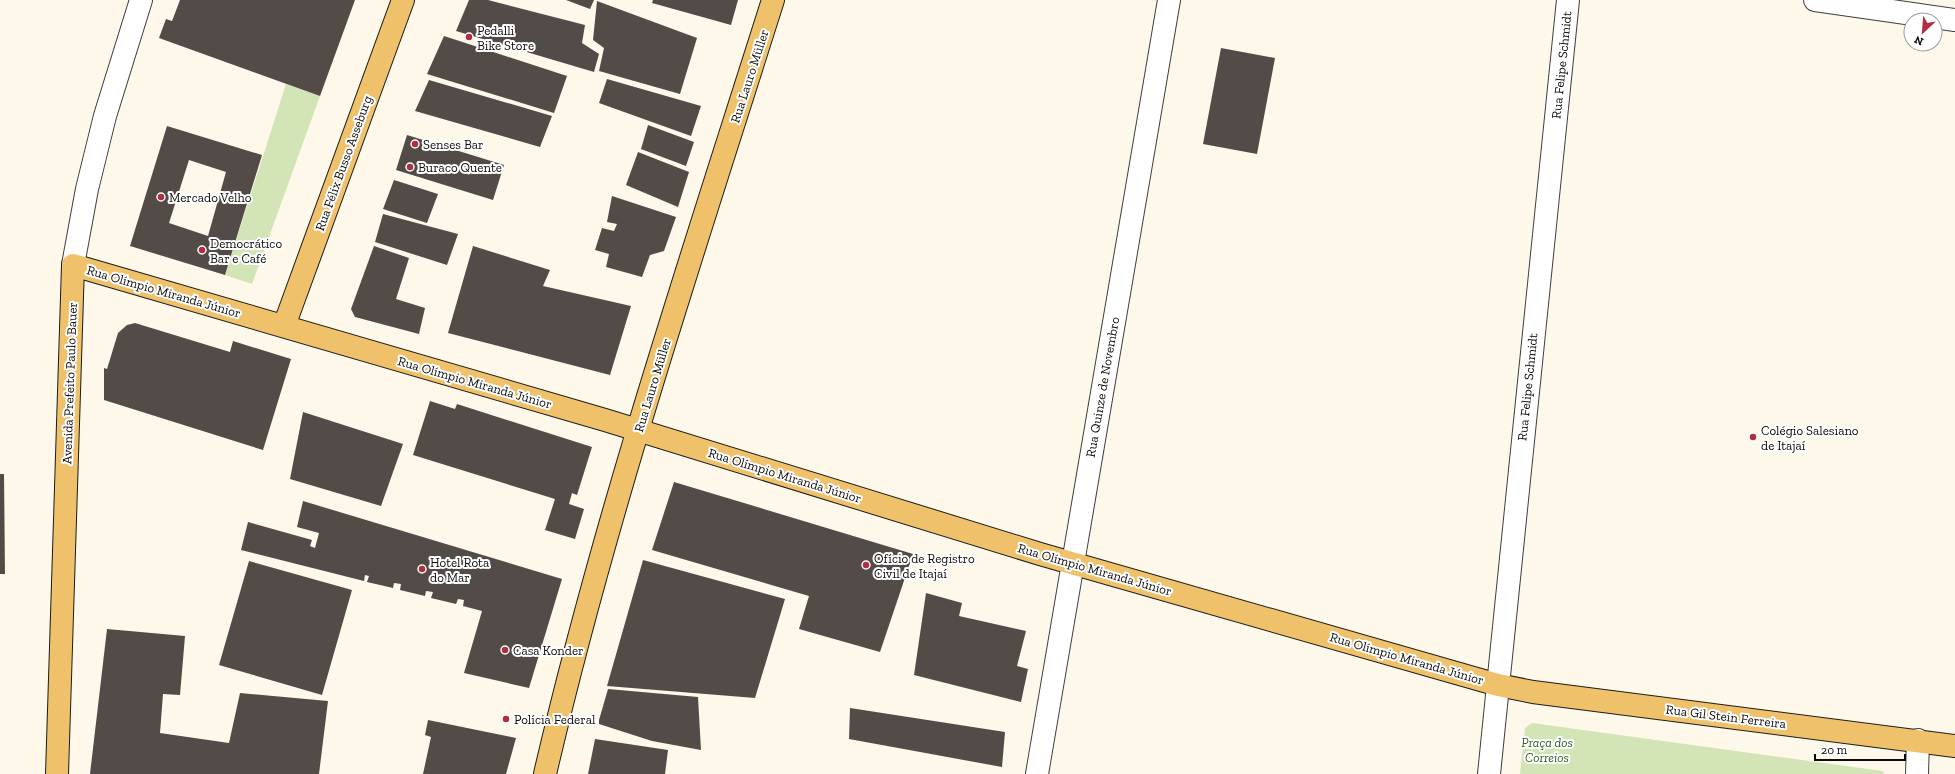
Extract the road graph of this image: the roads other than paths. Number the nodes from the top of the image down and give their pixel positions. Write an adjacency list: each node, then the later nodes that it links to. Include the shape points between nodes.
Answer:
1 (141, 0): 8 (street, Avenida Prefeito Paulo Bauer, via 103,123 87,189)
2 (403, 0): 9 (main road, Rua Félix Busso Asseburg)
3 (773, 0): 10 (main road, Rua Lauro Müller)
4 (1169, 0): 11 (street, Rua Quinze de Novembro)
5 (1568, 0): 12 (street, Rua Felipe Schmidt)
6 (1815, 0): 7 (street)
7 (1955, 20)
8 (73, 265): 9 (main road, Rua Olímpio Miranda Júnior); 15 (main road, Avenida Prefeito Paulo Bauer)
9 (284, 326): 10 (main road, Rua Olímpio Miranda Júnior)
10 (638, 430): 11 (main road, Rua Olímpio Miranda Júnior); 16 (main road, Rua Lauro Müller, via 590,598)
11 (1073, 563): 12 (main road, Rua Olímpio Miranda Júnior); 17 (street, Rua Quinze de Novembro)
12 (1498, 685): 13 (main road, Rua Gil Stein Ferreira, via 1533,692); 18 (street, Rua Felipe Schmidt)
13 (1918, 740): 14 (main road, Rua Gil Stein Ferreira); 19 (street)
14 (1955, 746)
15 (57, 774)
16 (545, 774)
17 (1037, 774)
18 (1489, 774)
19 (1917, 774)

